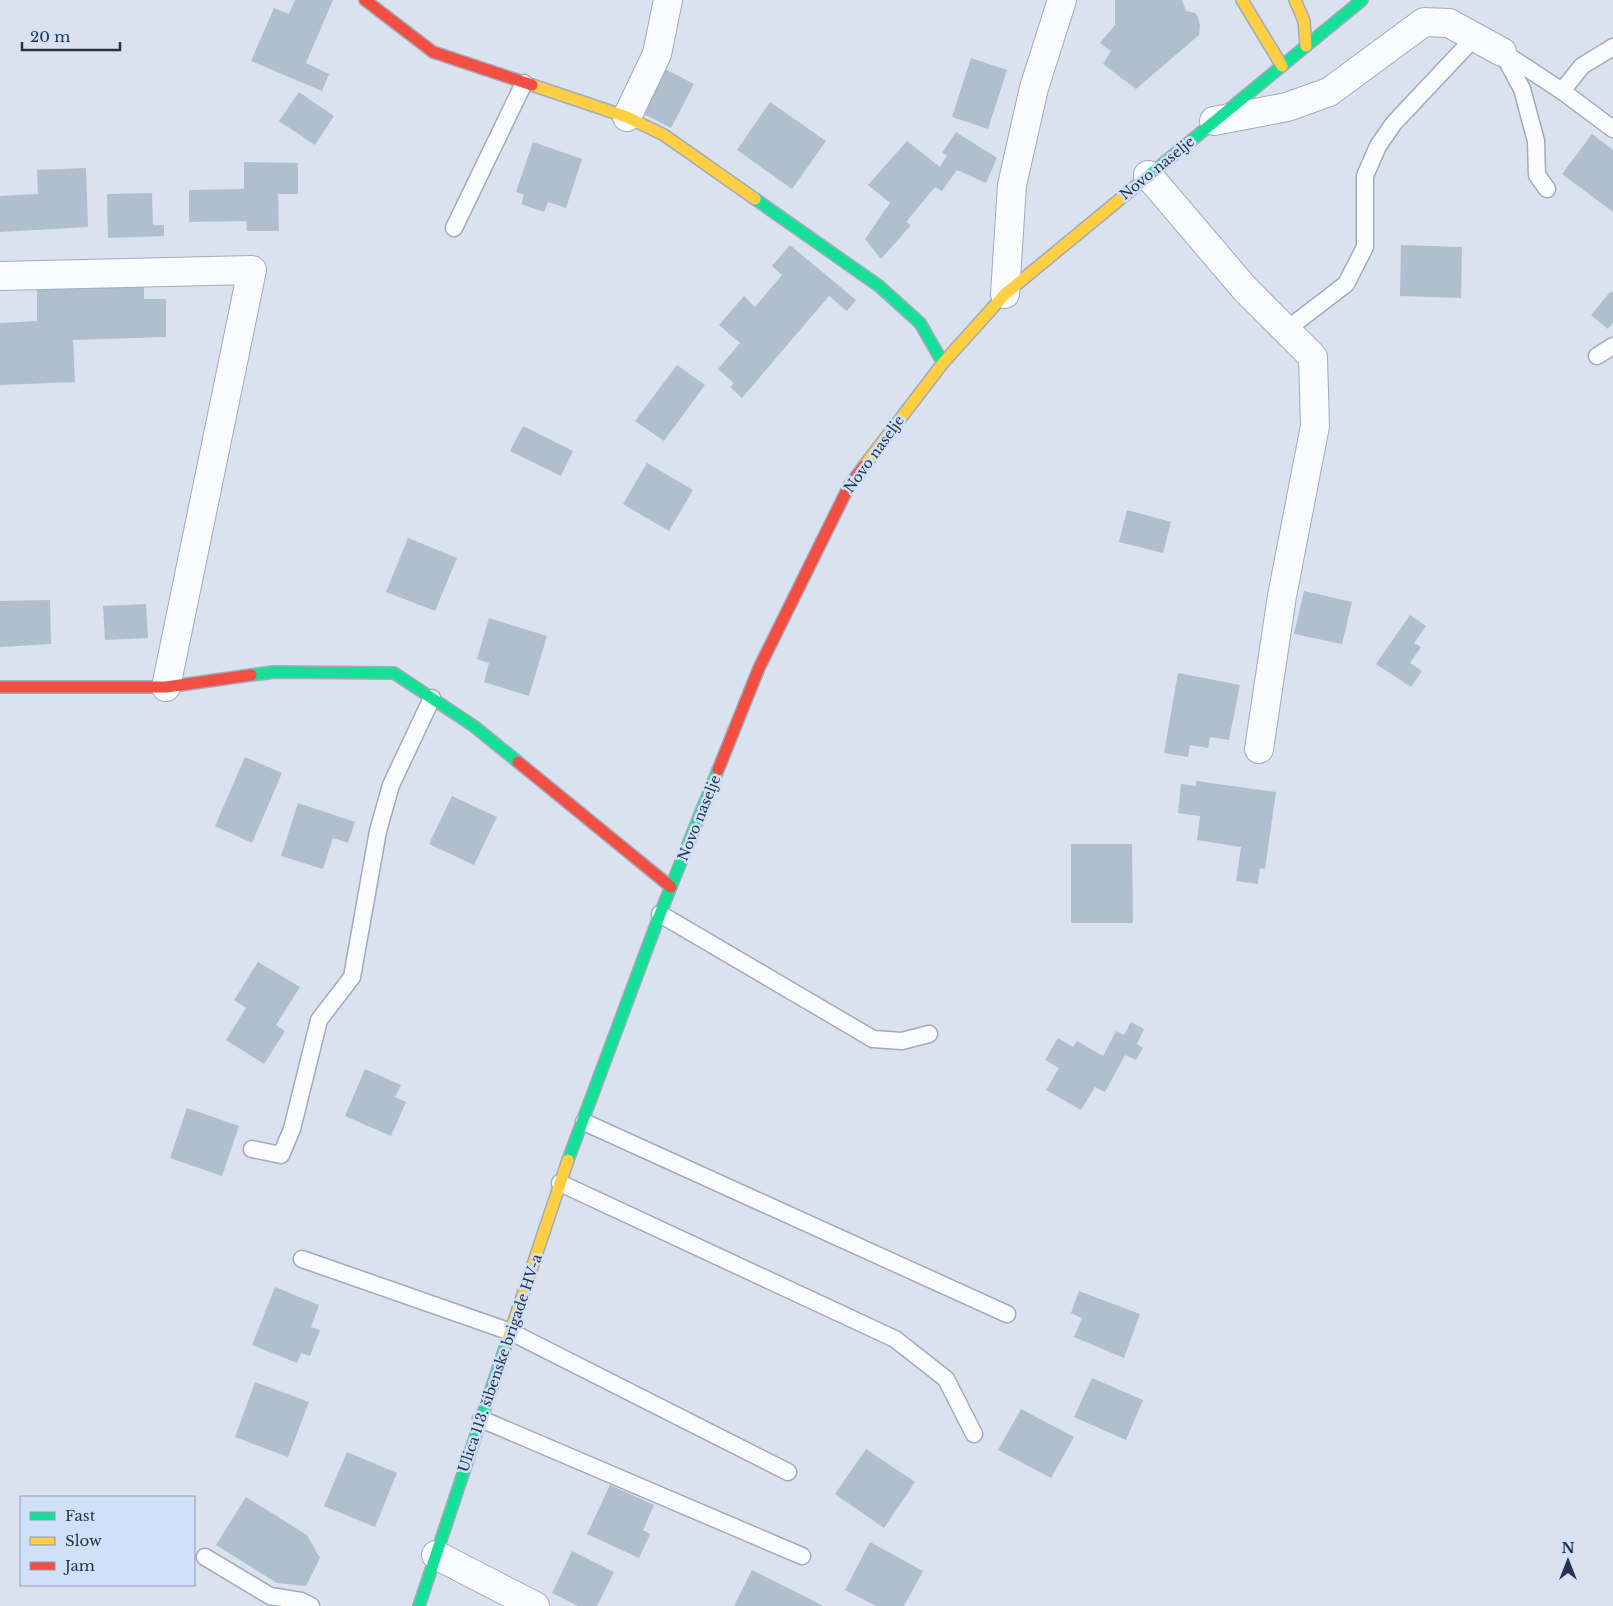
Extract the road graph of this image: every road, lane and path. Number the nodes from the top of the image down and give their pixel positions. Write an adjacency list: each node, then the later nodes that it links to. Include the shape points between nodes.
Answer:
1 (365, 0): 12 (main road, via 433,52)
2 (668, 0): 14 (street, via 657,54)
3 (1062, 0): 21 (street, via 1034,88 1012,185)
4 (1242, 0): 11 (main road)
5 (1295, 0): 8 (main road, via 1304,21)
6 (1362, 0): 8 (main road, Novo naselje)
7 (1475, 37): 10 (street); 15 (street, via 1449,23 1424,22 1329,92 1287,108); 22 (lane, via 1394,123 1378,146 1365,176 1364,248 1346,284)
8 (1306, 46): 11 (main road, Novo naselje)
9 (1613, 47): 13 (lane, via 1582,66)
10 (1502, 52): 13 (lane); 18 (lane, via 1522,89 1536,141 1537,175)
11 (1282, 66): 15 (main road, Novo naselje)
12 (524, 83): 14 (main road); 19 (lane)
13 (1562, 91): 16 (lane)
14 (627, 117): 25 (main road, via 664,135 879,286 920,323)
15 (1214, 122): 17 (main road, Novo naselje)
16 (1613, 129)
17 (1148, 175): 21 (main road, Novo naselje); 22 (street, via 1245,289)
18 (1547, 189)
19 (454, 228)
20 (0, 276): 27 (street, via 252,270)
21 (1005, 294): 25 (main road, Novo naselje)
22 (1286, 330): 29 (street, via 1313,357 1315,426 1282,596)
23 (1613, 346): 24 (lane)
24 (1597, 356)
25 (943, 363): 30 (main road, Novo naselje, via 848,486 759,668)
26 (0, 688): 27 (main road)
27 (166, 688): 28 (main road, via 274,672 394,674)
28 (432, 698): 30 (main road, via 475,727); 34 (lane, via 392,785 378,831 352,977 319,1020 292,1128 281,1155)
29 (1259, 749)
30 (670, 887): 31 (main road, Novo naselje)
31 (660, 914): 32 (lane, via 873,1039 902,1041); 33 (main road, Novo naselje)
32 (929, 1034)
33 (584, 1122): 35 (main road, Ulica 113. šibenske brigade HV-a); 37 (lane)
34 (252, 1149)
35 (560, 1184): 38 (main road, Ulica 113. šibenske brigade HV-a); 40 (lane, via 895,1338 946,1379)
36 (302, 1259): 38 (lane)
37 (1007, 1314)
38 (510, 1332): 39 (main road, Ulica 113. šibenske brigade HV-a); 41 (lane)
39 (481, 1419): 42 (main road, Ulica 113. šibenske brigade HV-a); 43 (lane)
40 (974, 1434)
41 (788, 1472)
42 (436, 1554): 46 (main road, Ulica 113. šibenske brigade HV-a); 47 (street)
43 (802, 1556)
44 (205, 1557): 45 (lane, via 270,1596)
45 (311, 1606)
46 (419, 1606)
47 (535, 1606)

